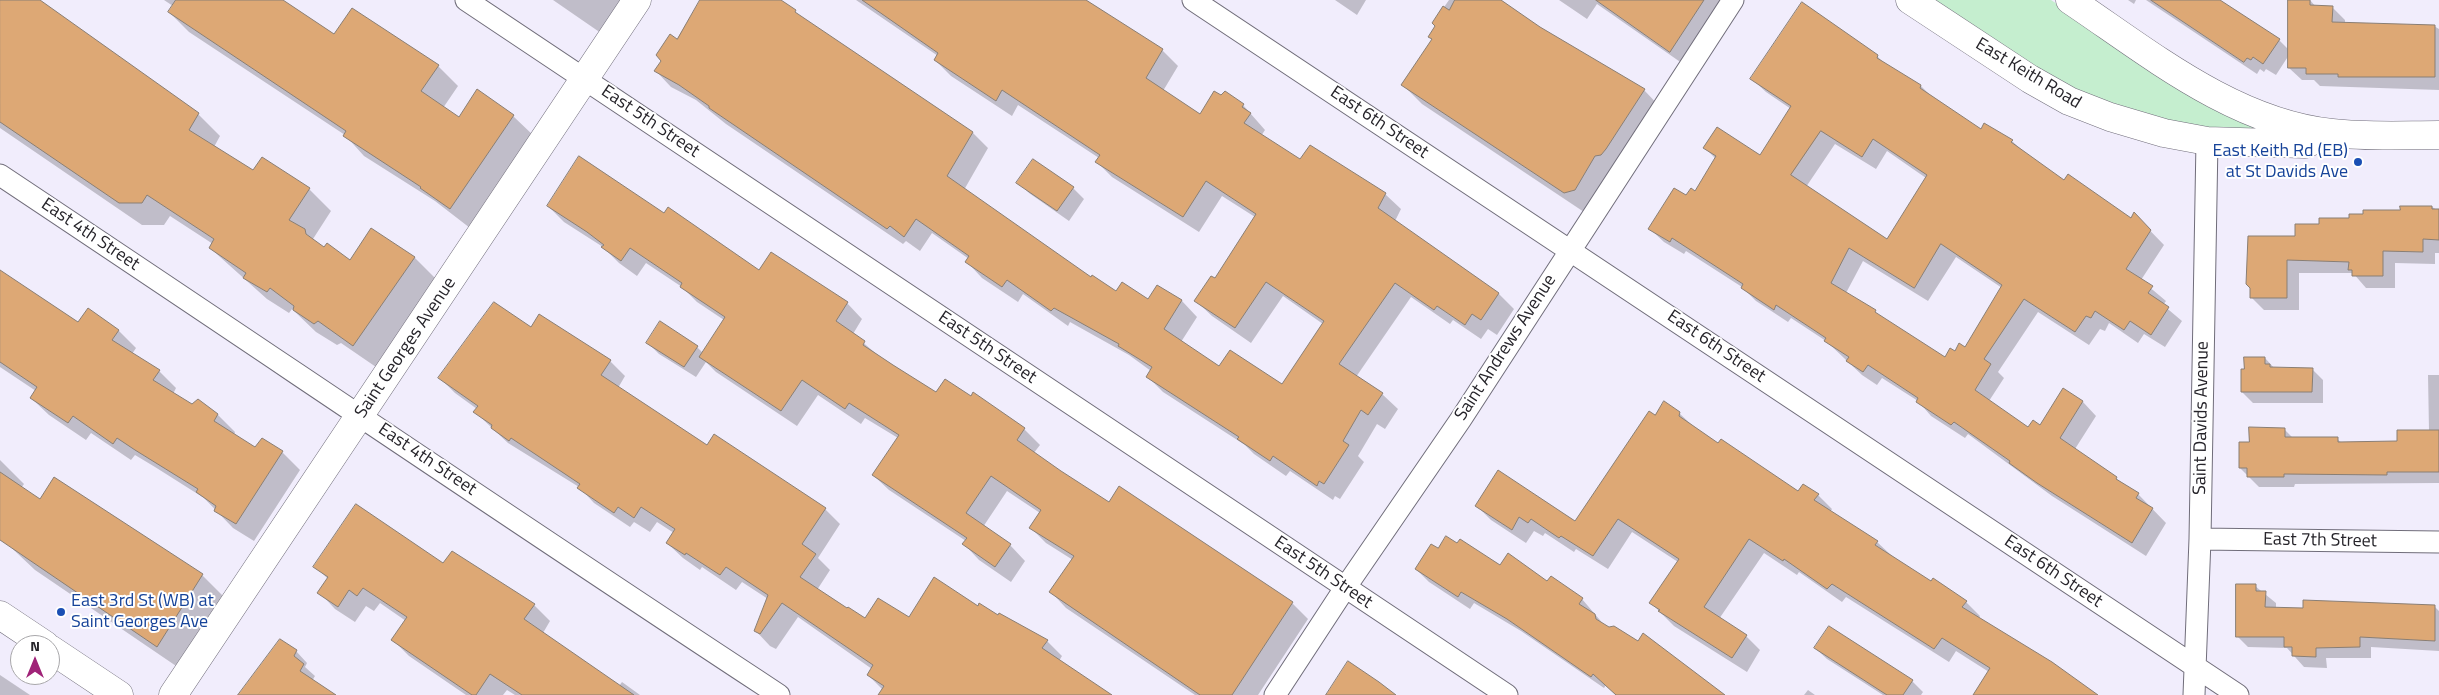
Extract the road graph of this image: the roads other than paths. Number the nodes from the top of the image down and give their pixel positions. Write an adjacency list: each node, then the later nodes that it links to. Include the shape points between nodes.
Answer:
1 (466, 0): 7 (street, East 5th Street)
2 (637, 0): 7 (street, Saint Georges Avenue)
3 (1193, 0): 12 (street, East 6th Street)
4 (1734, 0): 12 (street, Saint Andrews Avenue)
5 (1910, 0): 10 (street, East Keith Road, via 2069,101 2146,128)
6 (2070, 0): 8 (street, East Keith Road, via 2207,92 2270,119)
7 (584, 79): 13 (street, Saint Georges Avenue); 16 (street, East 5th Street)
8 (2332, 133): 9 (street, East Keith Road); 10 (street, East Keith Road, via 2305,144)
9 (2439, 135)
10 (2207, 141): 14 (street, Saint Davids Avenue)
11 (0, 175): 13 (street, East 4th Street)
12 (1569, 250): 16 (street, Saint Andrews Avenue, via 1461,419); 20 (street, East 6th Street)
13 (361, 415): 22 (street, Saint Georges Avenue); 23 (street, East 4th Street)
14 (2200, 539): 15 (street, East 7th Street); 20 (street, Saint Davids Avenue)
15 (2439, 542)
16 (1345, 588): 24 (street, Saint Andrews Avenue); 25 (street, East 5th Street)
17 (0, 615): 18 (street)
18 (30, 635)
19 (60, 655): 21 (street)
20 (2195, 667): 26 (street, Saint Davids Avenue); 27 (street, East 6th Street)
21 (118, 695)
22 (173, 695)
23 (779, 695)
24 (1276, 695)
25 (1507, 695)
26 (2194, 695)
27 (2238, 695)

